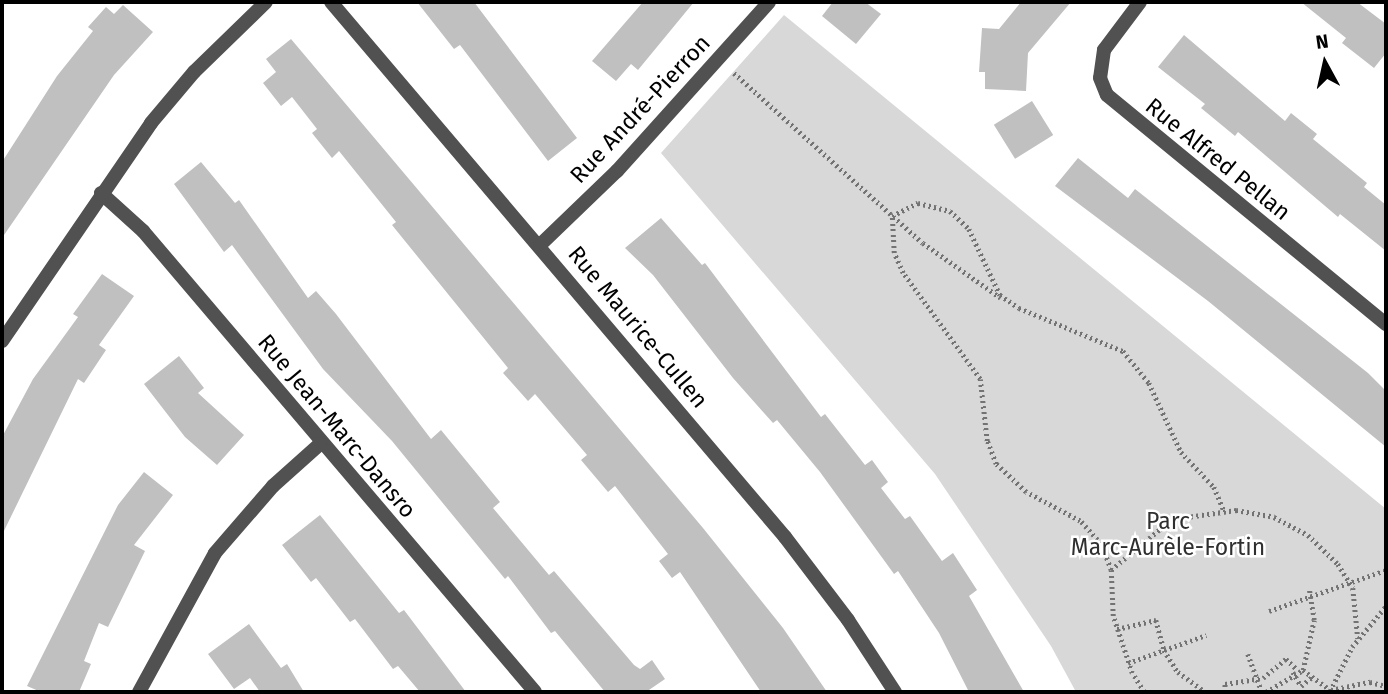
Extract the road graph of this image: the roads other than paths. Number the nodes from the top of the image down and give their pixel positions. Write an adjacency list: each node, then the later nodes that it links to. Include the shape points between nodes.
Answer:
1 (266, 2): 5 (street, via 180,88)
2 (331, 2): 6 (street, Rue Maurice-Cullen)
3 (769, 2): 6 (street, Rue André-Pierron, via 636,151)
4 (1140, 2): 7 (street, Rue Alfred Pellan, via 1104,50 1100,78 1107,94)
5 (101, 193): 8 (street); 9 (street, Rue Jean-Marc-Dansro, via 143,231)
6 (540, 245): 12 (street, Rue Maurice-Cullen, via 785,537 849,620)
7 (1386, 324)
8 (2, 341)
9 (320, 444): 10 (street, via 273,486 215,553); 11 (street, Rue Jean-Marc-Dansro)
10 (143, 691)
11 (535, 692)
12 (895, 692)

